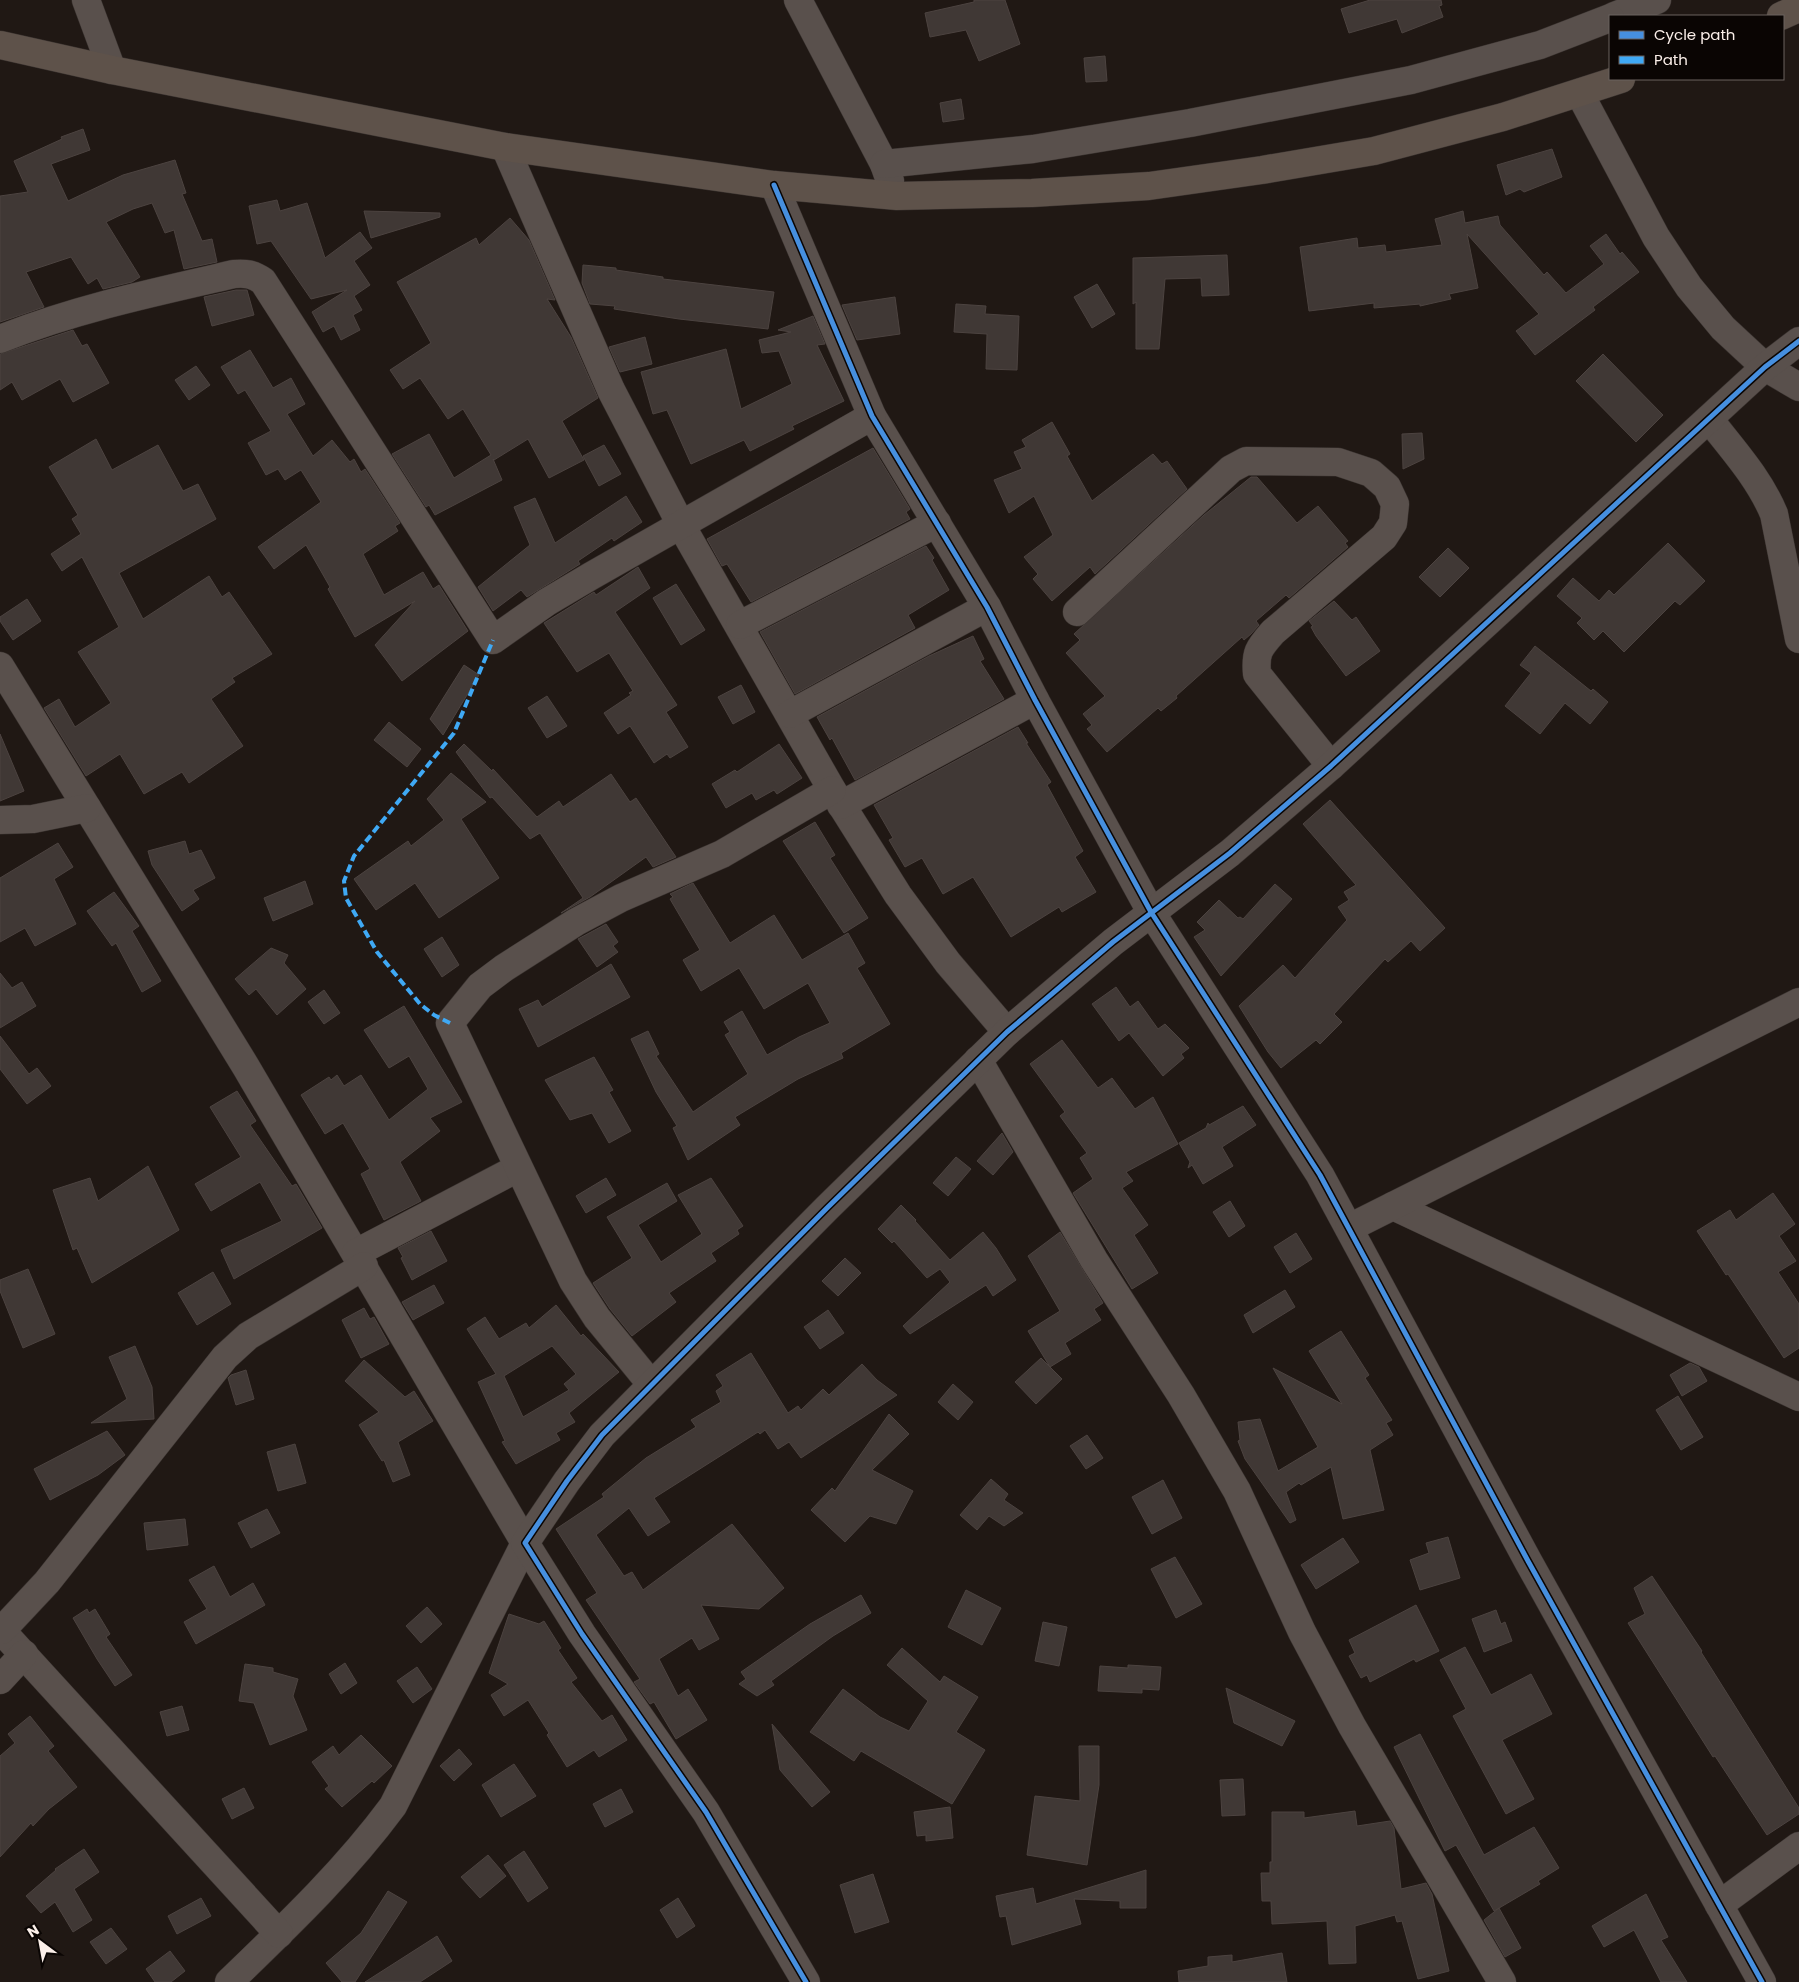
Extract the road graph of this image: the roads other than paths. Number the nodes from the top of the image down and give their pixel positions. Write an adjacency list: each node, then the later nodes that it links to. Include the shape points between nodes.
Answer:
1 (86, 0): 9 (street)
2 (798, 0): 13 (street)
3 (1657, 0): 5 (street)
4 (1799, 8): 6 (main road)
5 (1617, 15)
6 (1783, 15)
7 (1609, 18): 13 (street, via 1540,45 1411,80 1033,149)
8 (0, 45): 9 (main road)
9 (112, 70): 12 (main road)
10 (1617, 80): 11 (main road)
11 (1580, 94): 15 (main road, via 1503,118 1374,151 1262,170 1149,186 1032,194); 18 (street, via 1656,237 1689,287 1723,328)
12 (505, 147): 14 (main road); 23 (street, via 607,382)
13 (884, 164): 15 (street)
14 (774, 185): 15 (main road); 20 (street)
15 (896, 196)
16 (0, 339): 23 (street, via 35,325 150,293 234,274 255,276 263,281 493,640 554,598)
17 (1799, 341): 18 (street)
18 (1766, 367): 19 (street); 21 (street)
19 (1799, 387)
20 (872, 416): 22 (street); 23 (street)
21 (1709, 420): 27 (street, via 1754,476 1774,514); 31 (street)
22 (937, 522): 24 (street); 26 (street)
23 (681, 525): 26 (street)
24 (987, 607): 29 (street); 30 (street)
25 (1077, 612): 31 (street, via 1231,469 1246,461 1338,462 1372,473 1387,487 1395,504 1393,523 1384,538 1273,632 1260,646 1256,657 1257,674)
26 (740, 626): 30 (street)
27 (1799, 639)
28 (0, 666): 33 (street)
29 (1035, 700): 32 (street); 35 (street)
30 (790, 714): 32 (street)
31 (1331, 766): 35 (street, via 1230,853)
32 (837, 797): 37 (street, via 898,895 948,963); 39 (street, via 722,854 621,898 576,922 480,986 450,1023)
33 (87, 808): 34 (street, via 32,819); 42 (street)
34 (0, 820)
35 (1151, 912): 37 (street); 41 (street, via 1320,1175)
36 (1799, 1002): 40 (street)
37 (1007, 1032): 38 (street)
38 (978, 1060): 43 (street); 54 (street, via 1094,1260 1181,1395 1237,1491 1302,1632 1347,1718)
39 (518, 1168): 42 (street); 43 (street, via 573,1281)
40 (1393, 1206): 41 (street); 44 (street)
41 (1349, 1228): 50 (street, via 1528,1561)
42 (360, 1260): 45 (street); 46 (street, via 248,1336 225,1358 47,1582)
43 (651, 1384): 45 (street, via 602,1435)
44 (1799, 1397)
45 (525, 1543): 51 (street, via 393,1806 338,1875); 53 (street, via 582,1634 706,1812)
46 (1, 1630): 47 (street)
47 (24, 1654): 48 (street); 51 (street)
48 (0, 1680)
49 (1799, 1846): 50 (street)
50 (1719, 1905): 55 (street)
51 (279, 1934): 52 (street)
52 (229, 1982)
53 (806, 1982)
54 (1502, 1982)
55 (1762, 1982)

